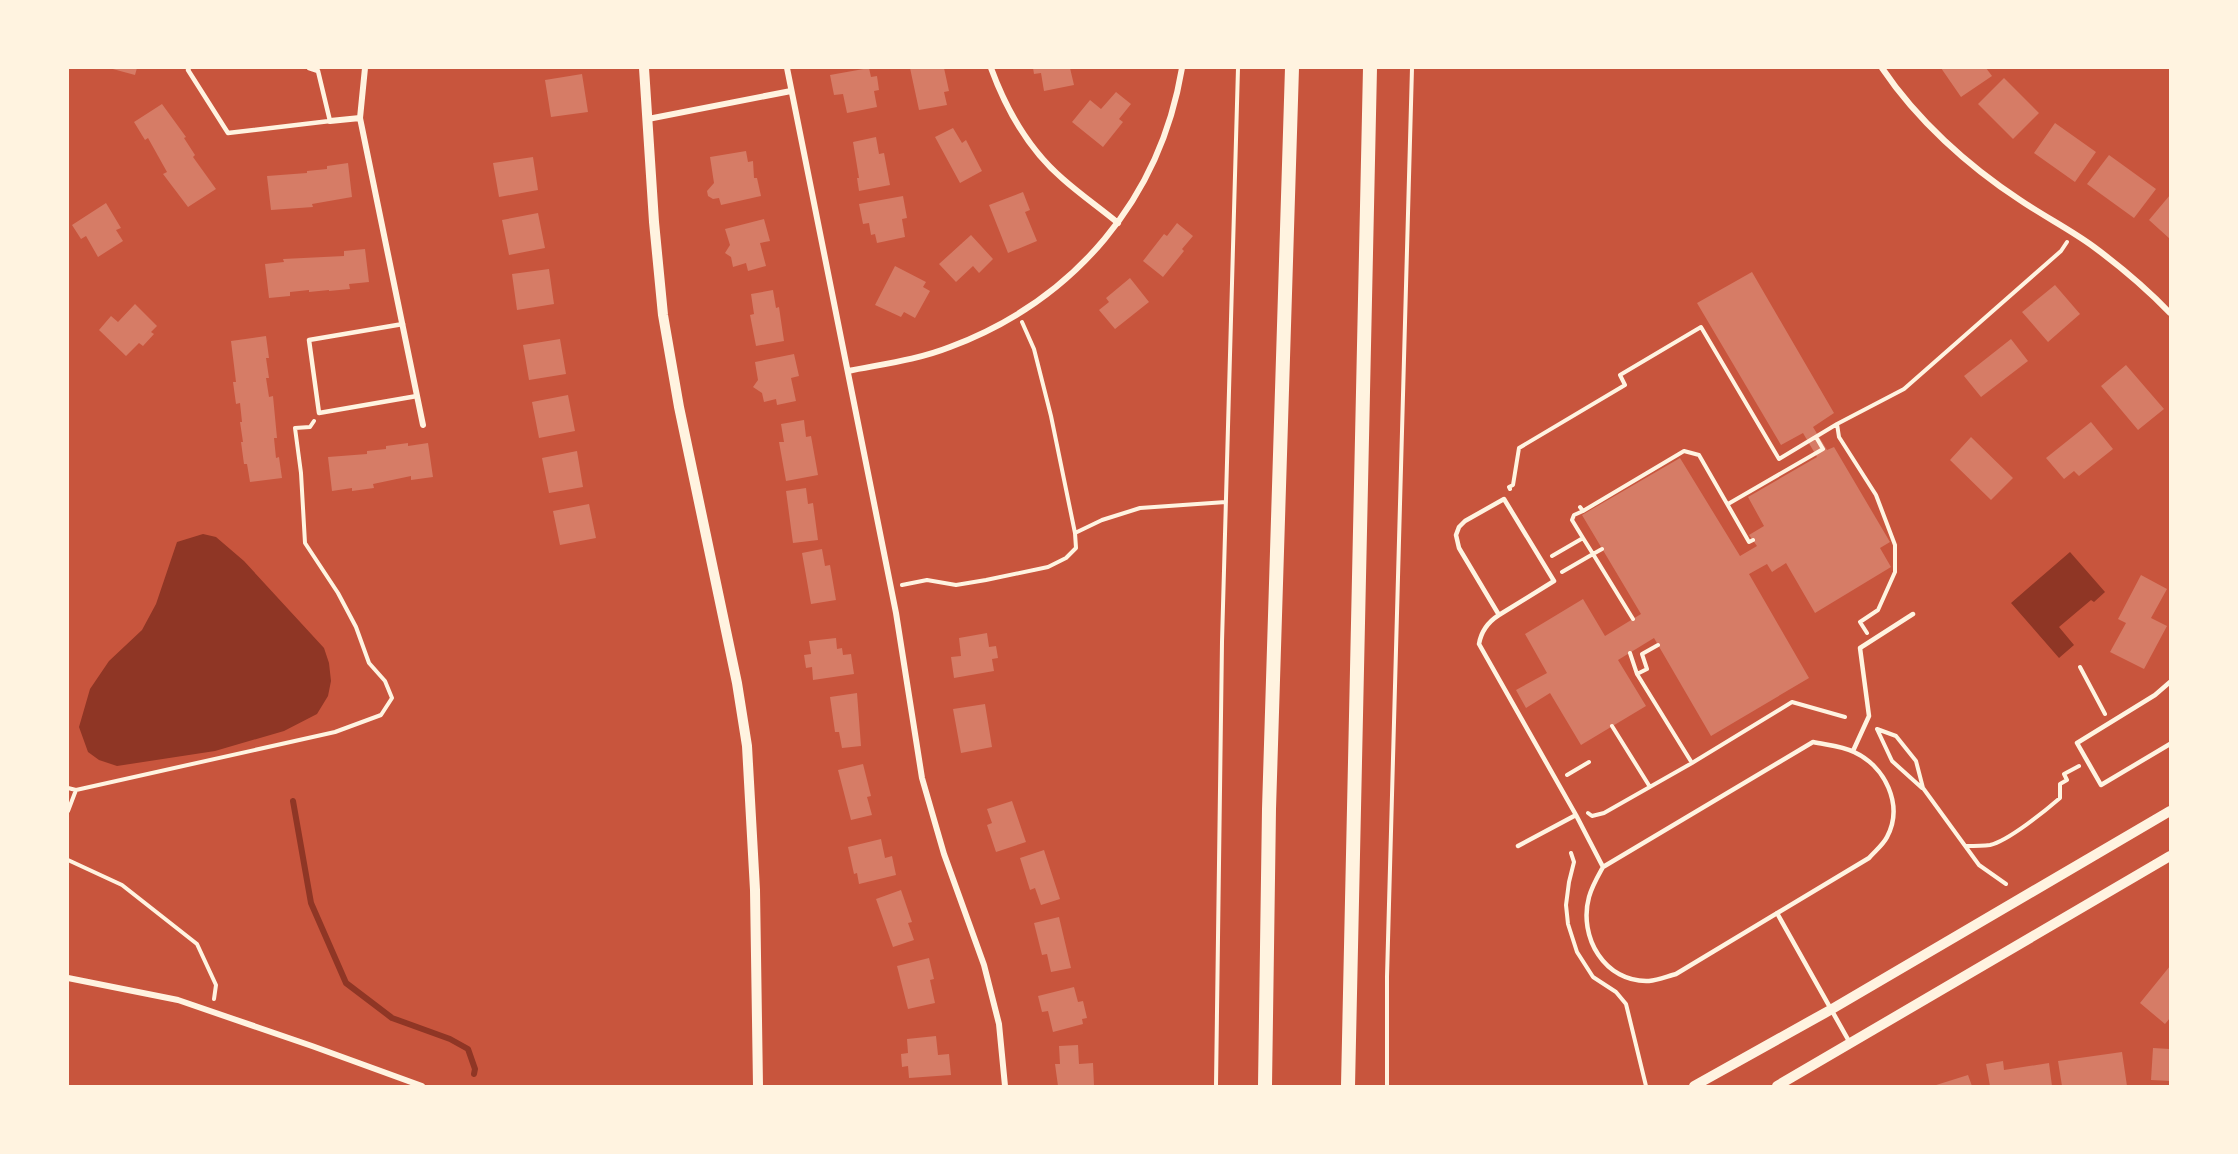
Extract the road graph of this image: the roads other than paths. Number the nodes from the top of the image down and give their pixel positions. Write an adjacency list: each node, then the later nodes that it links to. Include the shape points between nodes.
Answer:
1 (189, 68): 14 (lane, via 228,133)
2 (309, 68): 14 (lane, via 318,71)
3 (364, 68): 12 (street)
4 (644, 68): 13 (street)
5 (787, 68): 11 (street)
6 (991, 68): 15 (street, via 1009,110 1034,149 1062,179)
7 (1182, 68): 15 (street, via 1171,122 1159,153)
8 (1292, 68): 38 (highway, via 1269,809)
9 (1370, 68): 39 (highway)
10 (1882, 68): 16 (street, via 1950,145 1996,183 2116,264)
11 (792, 91): 13 (street); 18 (street)
12 (360, 118): 14 (street); 17 (street)
13 (648, 119): 36 (street, via 663,315 747,746)
14 (330, 121)
15 (1118, 223): 18 (street, via 1043,298 979,335 917,358)
16 (2170, 313)
17 (403, 324): 19 (street); 19 (lane, via 309,340 319,413)
18 (849, 371): 37 (street, via 891,588 922,778 944,854 984,965 999,1024)
19 (417, 396): 20 (street)
20 (423, 425)
21 (1913, 614): 25 (lane, via 1860,648 1869,716)
22 (1499, 615): 22 (lane, via 1459,548 1456,535 1465,521 1504,499 1554,581); 27 (lane, via 1485,627 1479,645)
23 (2170, 682): 24 (lane, via 2077,743 2101,785)
24 (2170, 744)
25 (1853, 751): 30 (lane, via 1813,742); 31 (lane, via 1873,765 1887,783 1894,810 1886,840 1869,858)
26 (2170, 811): 33 (street)
27 (1576, 815): 28 (lane); 30 (lane)
28 (1518, 846)
29 (2170, 856): 34 (street)
30 (1603, 867): 31 (lane, via 1587,909 1592,944 1613,971 1639,980 1676,974)
31 (1777, 913): 33 (lane)
32 (68, 978): 35 (street, via 178,1000)
33 (1832, 1010): 34 (lane); 40 (street)
34 (1851, 1043): 41 (street)
35 (422, 1086)
36 (758, 1086)
37 (1005, 1086)
38 (1265, 1086)
39 (1348, 1086)
40 (1694, 1086)
41 (1777, 1086)

